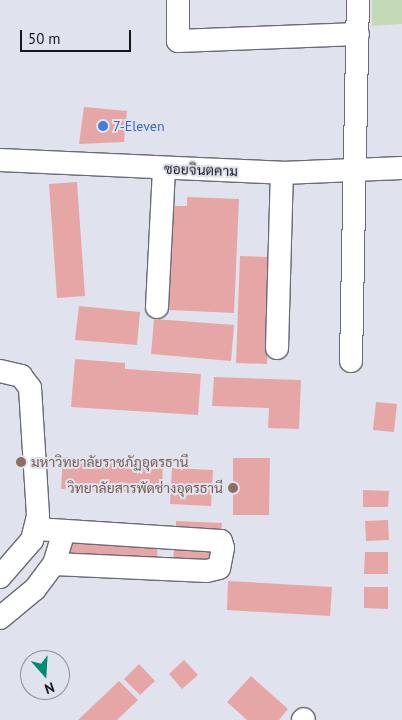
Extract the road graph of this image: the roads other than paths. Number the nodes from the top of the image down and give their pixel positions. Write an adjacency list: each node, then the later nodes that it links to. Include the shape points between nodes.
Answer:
1 (178, 0): 3 (street, via 178,41)
2 (358, 0): 3 (street)
3 (358, 34): 7 (street)
4 (0, 160): 5 (street, ซอยจินตคาม)
5 (164, 168): 8 (street, ซอยจินตคาม); 9 (street)
6 (402, 168): 7 (street, ซอยจินตคาม)
7 (357, 170): 8 (street, ซอยจินตคาม); 11 (street)
8 (282, 173): 10 (street)
9 (157, 307)
10 (277, 348)
11 (351, 361)
12 (0, 371): 13 (street, via 21,376 30,388)
13 (36, 529): 14 (street); 16 (street, via 24,551)
14 (64, 531): 15 (street); 15 (street, via 221,541 224,548 219,568 207,571)
15 (54, 564): 17 (street, via 35,590)
16 (0, 577)
17 (0, 618)

